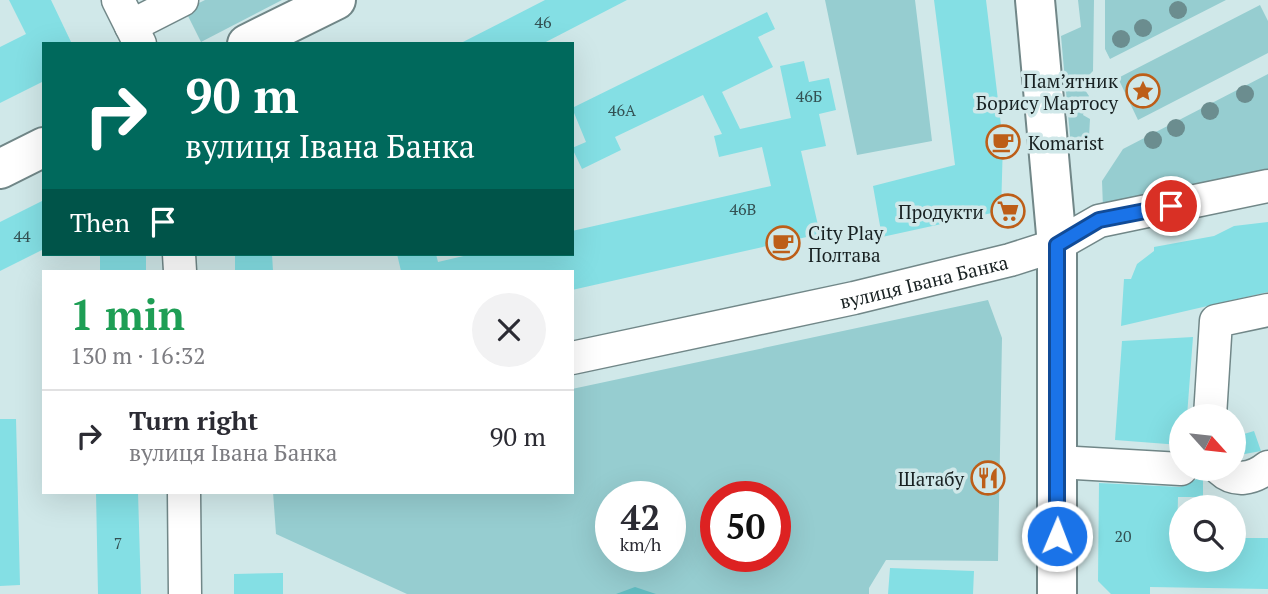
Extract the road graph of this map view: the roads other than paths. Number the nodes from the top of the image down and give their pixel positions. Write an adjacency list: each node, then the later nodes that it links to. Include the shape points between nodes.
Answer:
1 (182, 0): 4 (street)
2 (336, 0): 5 (main road)
3 (1035, 0): 9 (main road)
4 (130, 23)
5 (251, 42)
6 (42, 147): 7 (main road)
7 (0, 169)
8 (1268, 186): 9 (street, вулиця Івана Банка, via 1099,220)
9 (1057, 245): 11 (street, вулиця Івана Банка, via 894,289); 13 (main road)
10 (1268, 310): 12 (street, via 1216,321)
11 (574, 358)
12 (1211, 404)
13 (1058, 462): 15 (street); 19 (main road)
14 (1268, 467): 16 (street)
15 (1169, 468)
16 (1246, 477)
17 (184, 494): 18 (street)
18 (186, 594)
19 (1057, 594)

